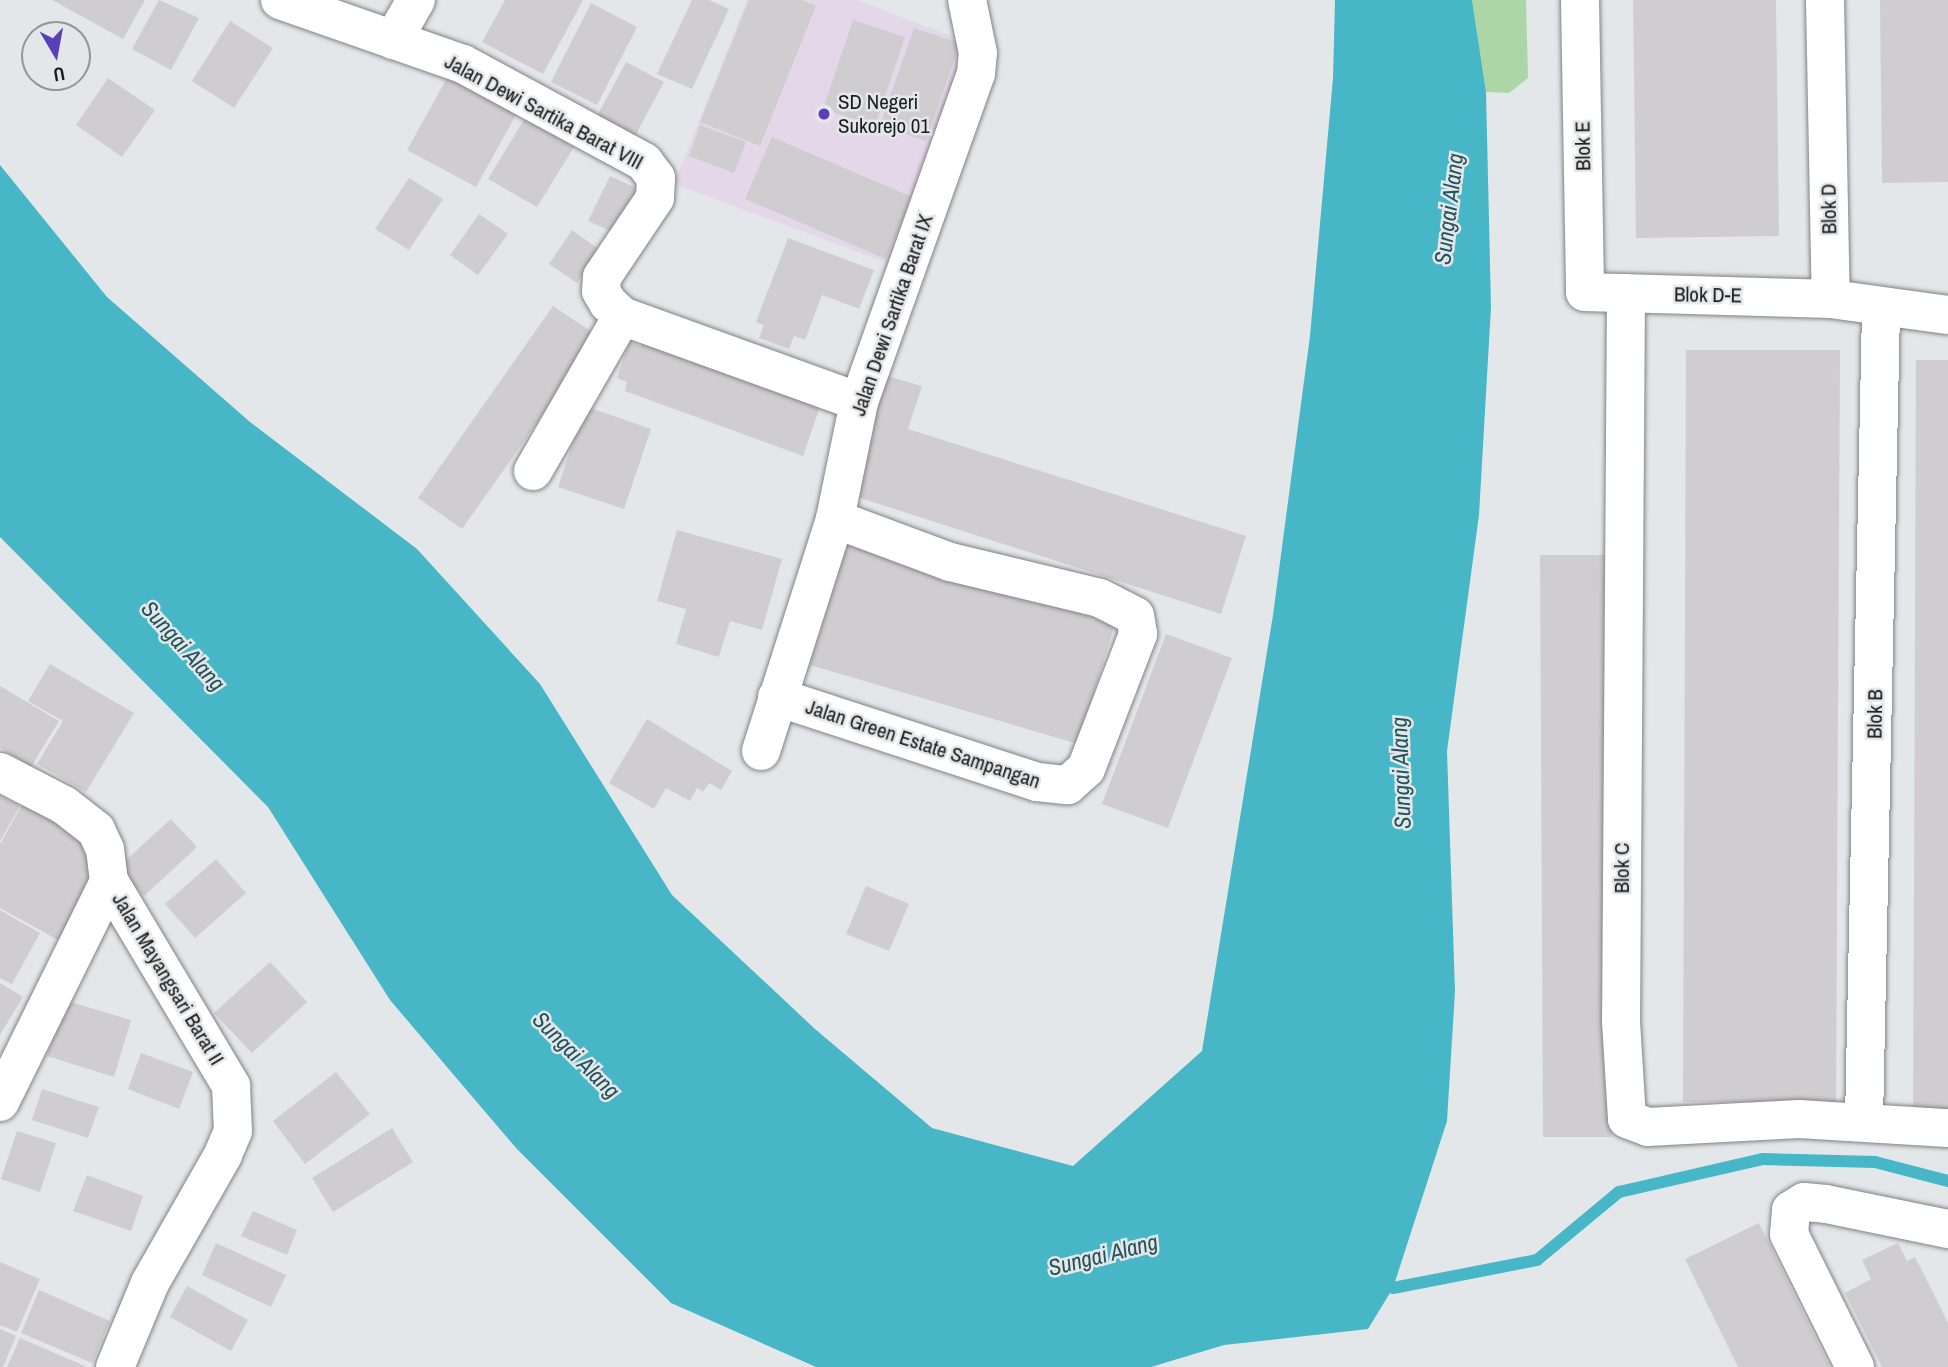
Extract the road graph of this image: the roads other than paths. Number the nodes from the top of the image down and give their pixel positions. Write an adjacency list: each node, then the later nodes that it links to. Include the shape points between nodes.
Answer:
1 (281, 0): 6 (street, Jalan Dewi Sartika Barat VIII)
2 (416, 0): 6 (street)
3 (967, 0): 13 (street, Jalan Dewi Sartika Barat IX, via 978,53 976,74)
4 (1580, 0): 7 (street, Blok E)
5 (1825, 0): 9 (street, Blok D)
6 (393, 40): 12 (street, Jalan Dewi Sartika Barat VIII, via 463,64 645,162 652,170 658,185 655,198 602,277 601,291)
7 (1586, 292): 8 (street, Blok D-E)
8 (1626, 293): 9 (street, Blok D-E); 21 (street, Blok C, via 1621,1021 1627,1119 1648,1127 1720,1120)
9 (1831, 299): 10 (street)
10 (1881, 307): 11 (street); 21 (street, Blok B)
11 (1948, 315)
12 (622, 316): 13 (street); 14 (street)
13 (859, 402): 15 (street, Jalan Dewi Sartika Barat IX)
14 (533, 471)
15 (835, 519): 16 (street, Jalan Dewi Sartika Barat IX); 16 (street, Jalan Green Estate Sampangan, via 950,562 1100,597 1135,616 1138,634 1086,768 1068,785 1037,782)
16 (777, 697): 17 (street, Jalan Dewi Sartika Barat IX)
17 (761, 751)
18 (0, 772): 19 (street, Jalan Mayangsari Barat II, via 64,805 96,830 105,849)
19 (109, 881): 20 (street); 24 (street, Jalan Mayangsari Barat II, via 232,1086 233,1130 223,1156 150,1283)
20 (0, 1102)
21 (1864, 1121): 22 (street, Blok C)
22 (1948, 1128)
23 (1948, 1229): 25 (street, via 1804,1202 1791,1210 1789,1234)
24 (115, 1367)
25 (1855, 1367)

